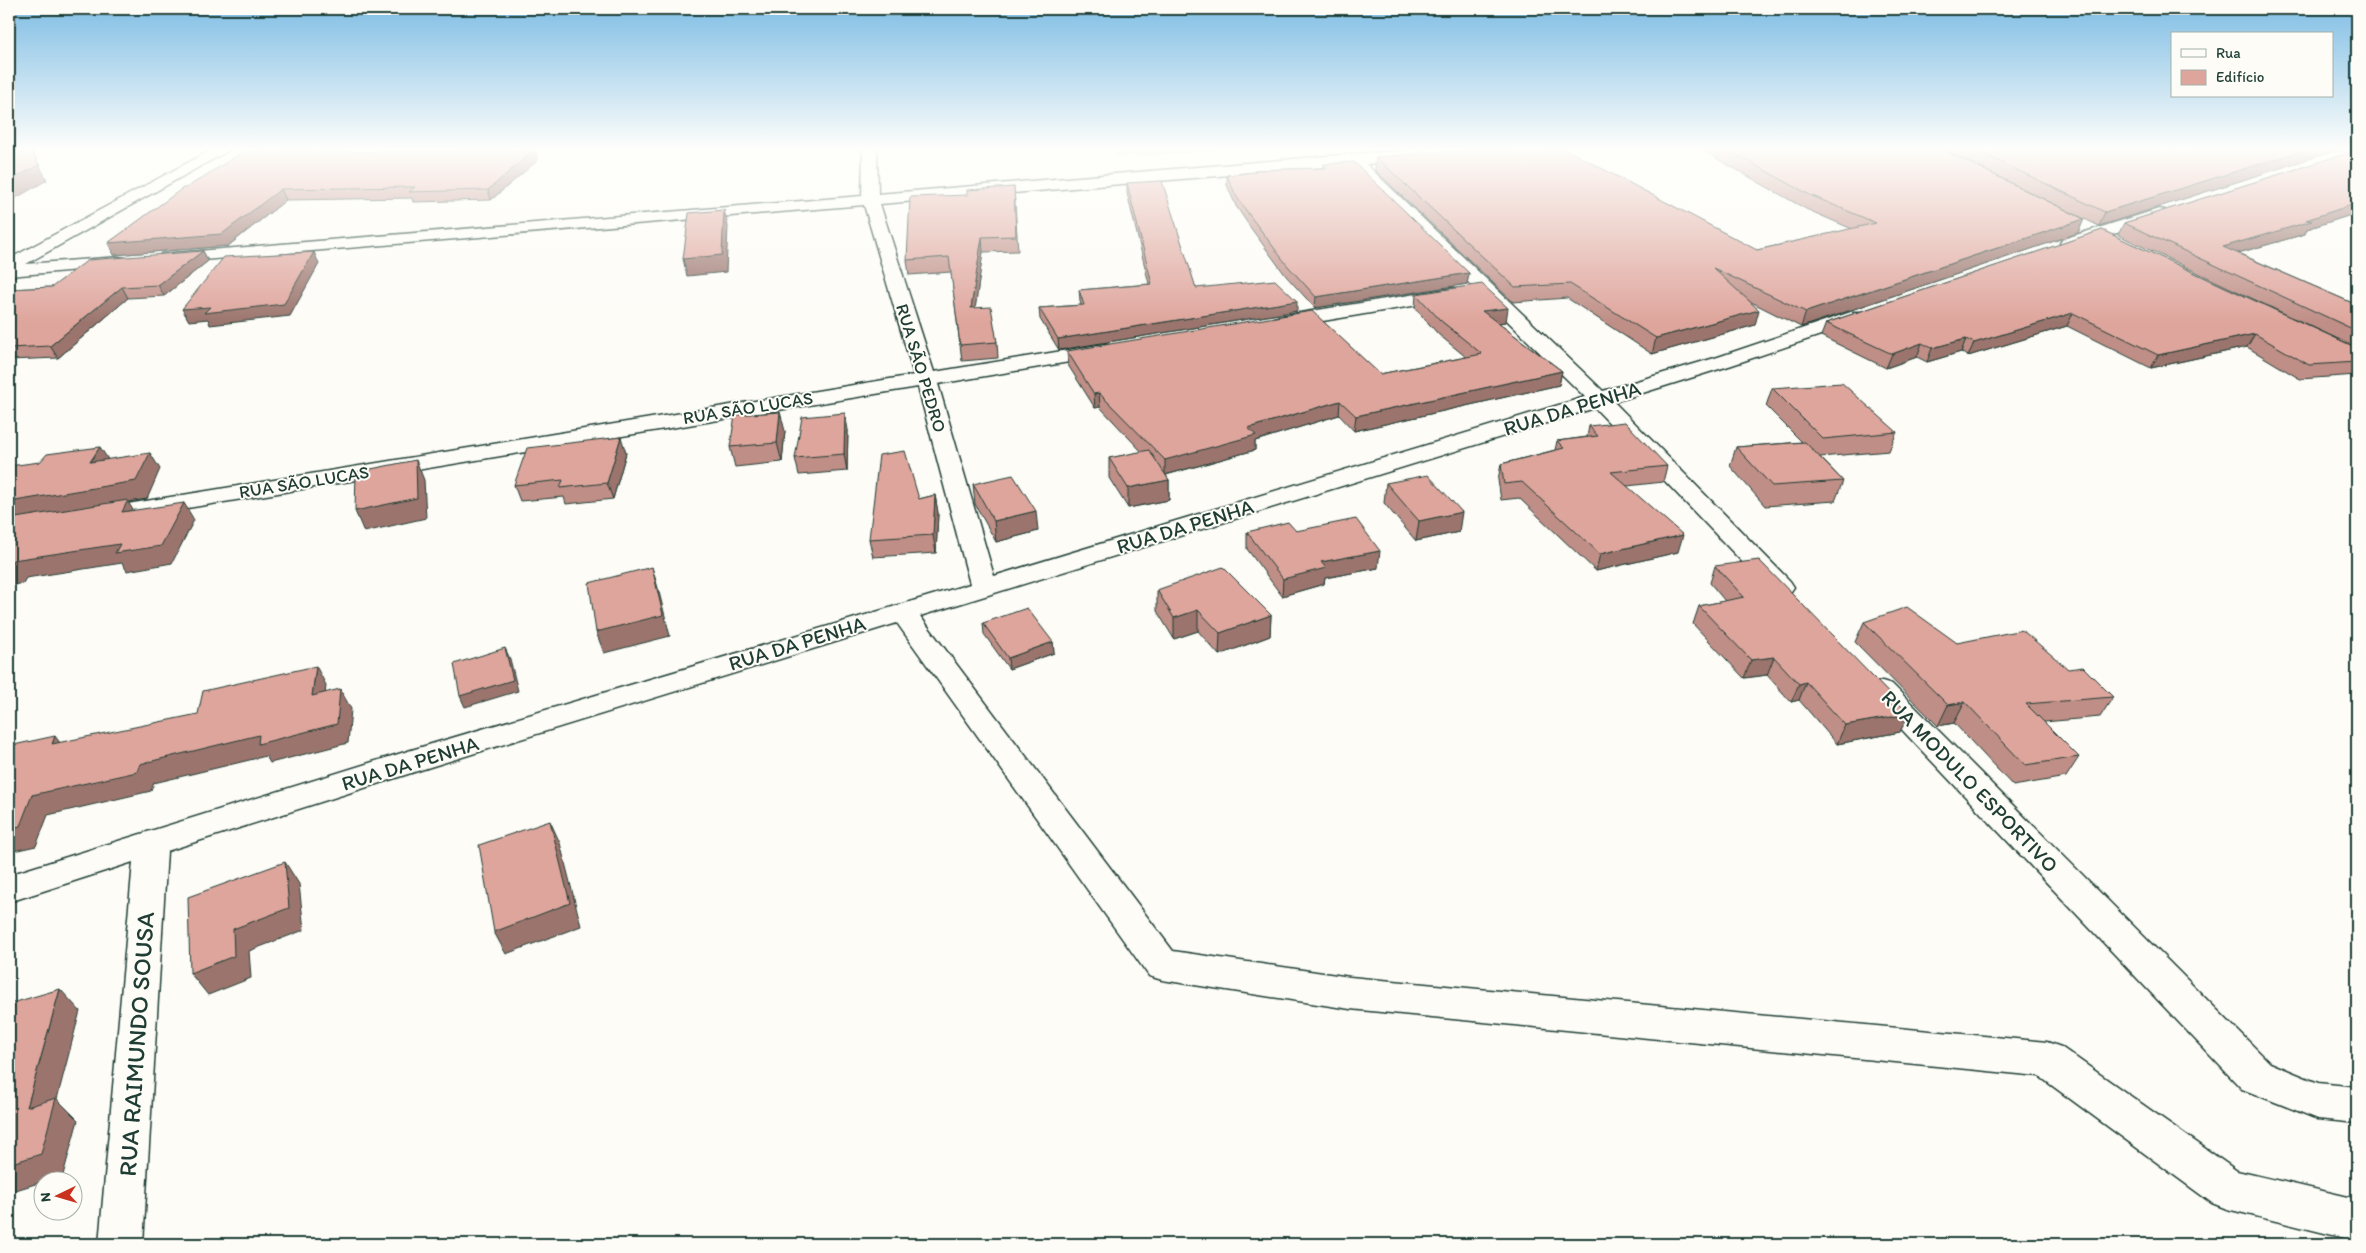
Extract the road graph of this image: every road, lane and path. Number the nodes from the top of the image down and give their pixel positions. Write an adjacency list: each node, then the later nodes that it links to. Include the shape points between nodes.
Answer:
1 (118, 206): 9 (street)
2 (781, 206): 10 (street)
3 (872, 206): 15 (street, RUA SÃO PEDRO)
4 (1402, 206): 11 (street)
5 (2182, 207): 7 (street)
6 (2072, 221): 7 (street)
7 (2106, 238): 8 (street)
8 (2047, 251)
9 (9, 266)
10 (9, 271)
11 (1487, 288): 13 (street); 16 (street)
12 (1881, 308): 16 (street, RUA DA PENHA, via 1725,361)
13 (1260, 325)
14 (1123, 347): 15 (street, RUA SÃO LUCAS)
15 (926, 379): 17 (street, RUA SÃO LUCAS); 18 (street, RUA SÃO PEDRO)
16 (1599, 399): 18 (street, RUA DA PENHA); 19 (street)
17 (78, 519)
18 (984, 588): 20 (street, RUA DA PENHA)
19 (1800, 606)
20 (902, 611): 22 (street, RUA DA PENHA); 25 (street, via 1162,965 1350,993 2047,1059 2227,1189)
21 (1862, 670): 24 (street, RUA MODULO ESPORTIVO, via 2256,1076 2302,1097 2343,1106)
22 (151, 844): 23 (street, RUA DA PENHA); 26 (street, RUA RAIMUNDO SOUSA)
23 (9, 888)
24 (2357, 1105)
25 (2357, 1220)
26 (121, 1244)

